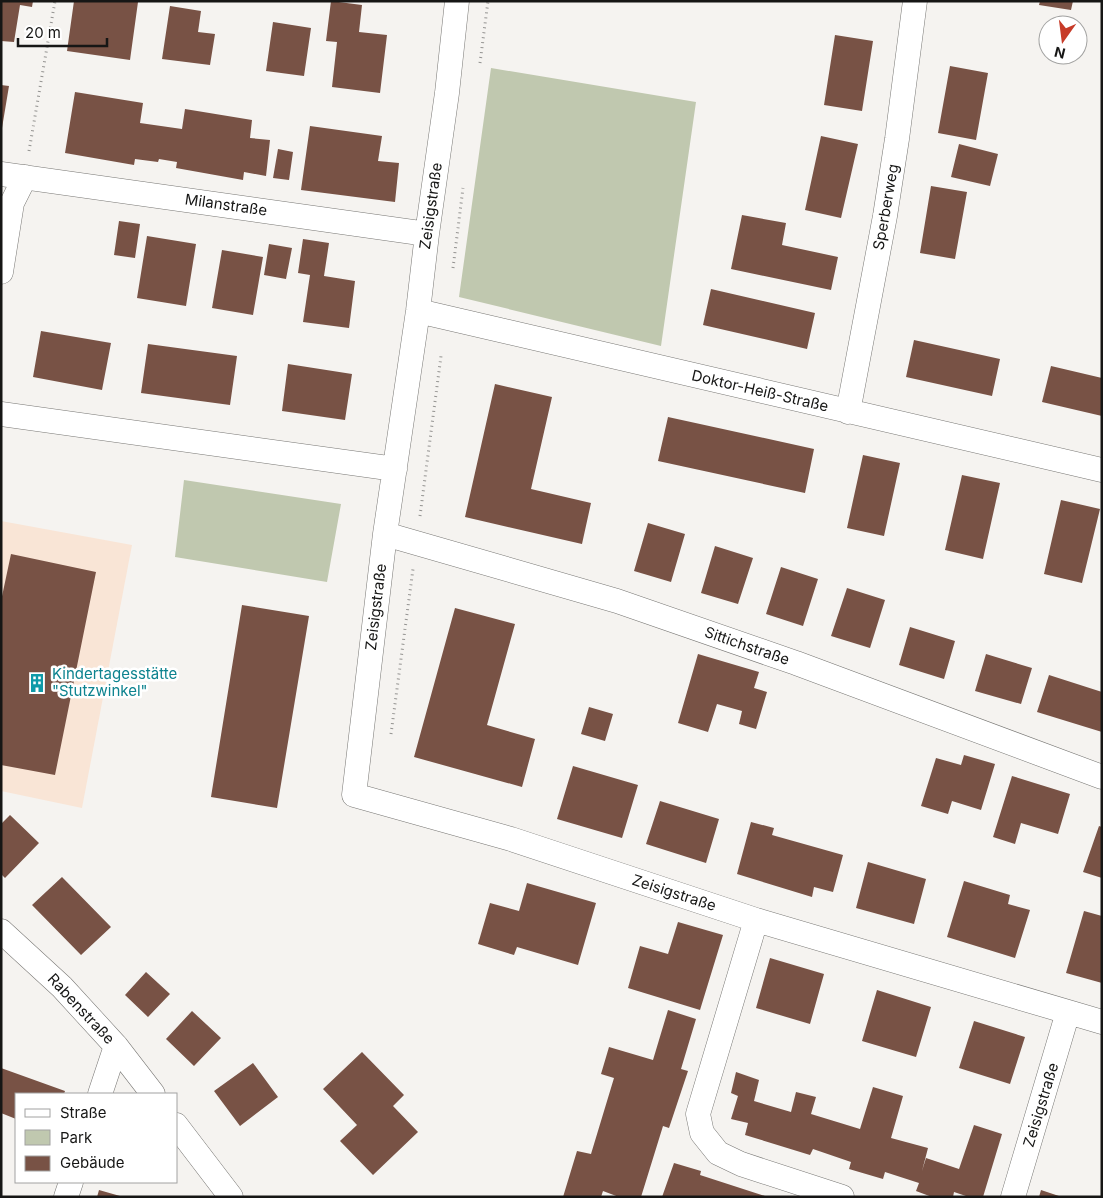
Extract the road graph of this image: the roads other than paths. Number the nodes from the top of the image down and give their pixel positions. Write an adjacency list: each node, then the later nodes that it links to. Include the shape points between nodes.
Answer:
1 (457, 1): 5 (street, Zeisigstraße)
2 (915, 1): 8 (street, Sperberweg, via 886,207)
3 (1, 174): 4 (street, Milanstraße)
4 (25, 177): 5 (street, Milanstraße); 6 (street, via 12,203)
5 (427, 234): 7 (street, Zeisigstraße)
6 (1, 272)
7 (418, 311): 8 (street, Doktor-Heiß-Straße); 10 (street, Zeisigstraße)
8 (848, 412): 11 (street, Doktor-Heiß-Straße)
9 (1, 414): 10 (street)
10 (395, 469): 12 (street, Zeisigstraße)
11 (1102, 470)
12 (385, 534): 13 (street, Sittichstraße, via 617,601 796,663); 14 (street, Zeisigstraße, via 354,795 511,839)
13 (1102, 777)
14 (756, 920): 16 (street, Zeisigstraße); 25 (street, via 698,1114 702,1133 718,1153 741,1164)
15 (1, 931): 18 (street, Rabenstraße, via 62,986)
16 (1068, 1012): 17 (street, Zeisigstraße); 26 (street, Zeisigstraße)
17 (1102, 1022)
18 (116, 1046): 19 (street); 20 (street, Rabenstraße)
19 (100, 1093)
20 (152, 1093)
21 (178, 1128): 24 (street)
22 (71, 1183): 23 (street)
23 (66, 1197)
24 (231, 1197)
25 (842, 1197)
26 (1013, 1197)

